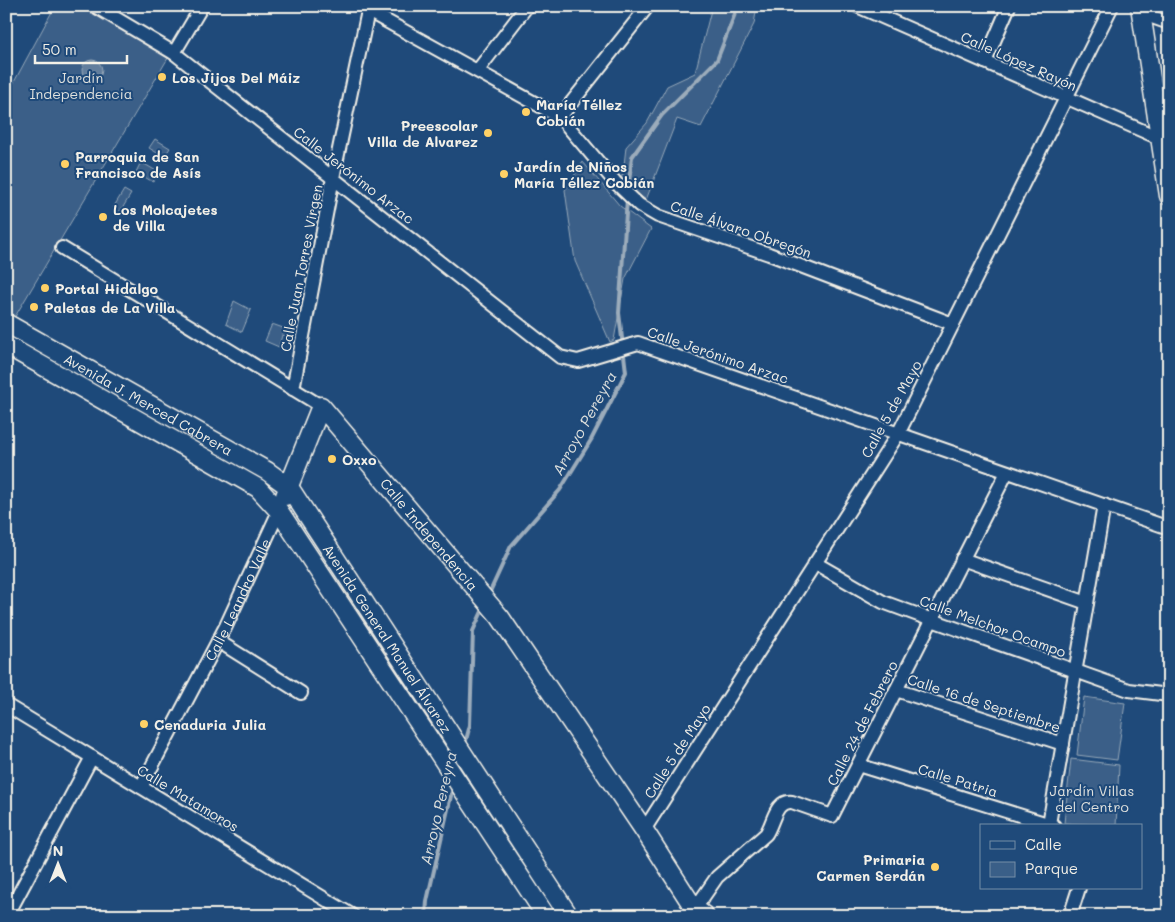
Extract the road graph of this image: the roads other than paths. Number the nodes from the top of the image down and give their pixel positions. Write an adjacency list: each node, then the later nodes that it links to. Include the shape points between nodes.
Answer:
1 (95, 6): 11 (street, Calle Jerónimo Arzac)
2 (202, 6): 11 (street)
3 (527, 6): 13 (street)
4 (648, 6): 15 (street)
5 (857, 6): 12 (street, Calle López Rayón)
6 (1009, 6): 12 (street)
7 (1112, 6): 14 (street, Calle 5 de Mayo)
8 (369, 9): 13 (street, Calle Álvaro Obregón); 17 (street, Calle Juan Torres Virgen)
9 (1140, 10): 10 (street); 16 (main road)
10 (1169, 22)
11 (169, 50): 17 (street, Calle Jerónimo Arzac)
12 (985, 62): 14 (street, Calle López Rayón)
13 (478, 70): 15 (street, Calle Álvaro Obregón)
14 (1066, 98): 16 (street, Calle López Rayón); 20 (street, Calle 5 de Mayo)
15 (560, 117): 20 (street, Calle Álvaro Obregón, via 615,182 639,205 658,216)
16 (1164, 140): 18 (main road)
17 (333, 178): 23 (street, Calle Juan Torres Virgen); 25 (street, Calle Jerónimo Arzac, via 560,357 578,361 638,343)
18 (1169, 196)
19 (62, 248): 23 (street, Calle Independencia)
20 (953, 324): 25 (street, Calle 5 de Mayo)
21 (9, 330): 27 (main road, Avenida J. Merced Cabrera, via 268,471)
22 (6, 345): 29 (main road, Avenida J. Merced Cabrera, via 258,488)
23 (293, 389): 24 (street, Calle Independencia)
24 (321, 406): 27 (main road, Calle Leandro Valle); 49 (main road, Calle Independencia, via 500,617)
25 (898, 434): 26 (street, Calle Jerónimo Arzac); 32 (street, Calle 5 de Mayo)
26 (1007, 472): 28 (street, Calle Jerónimo Arzac); 31 (street, Calle 24 de Febrero)
27 (288, 487): 29 (main road, Calle Leandro Valle); 42 (main road, Avenida General Manuel Álvarez)
28 (1104, 505): 30 (street, Calle Jerónimo Arzac); 33 (street)
29 (279, 510): 35 (street, Calle Leandro Valle); 44 (main road, Avenida General Manuel Álvarez)
30 (1169, 528)
31 (962, 560): 33 (street); 34 (street, Calle 24 de Febrero)
32 (815, 563): 34 (street, Calle Melchor Ocampo, via 883,602); 49 (street, Calle 5 de Mayo)
33 (1087, 604): 36 (street)
34 (932, 620): 36 (street, Calle Melchor Ocampo); 37 (street, Calle 24 de Febrero)
35 (218, 641): 38 (street); 46 (street, Calle Leandro Valle)
36 (1075, 672): 39 (street, Calle Melchor Ocampo, via 1129,690); 41 (street)
37 (896, 690): 41 (street, Calle 16 de Septiembre); 45 (street, Calle 24 de Febrero)
38 (301, 693)
39 (1169, 695)
40 (6, 705): 43 (street, Calle Matamoros)
41 (1063, 744): 48 (street)
42 (458, 746): 44 (main road); 55 (main road, Avenida General Manuel Álvarez)
43 (92, 757): 46 (street, Calle Matamoros); 52 (street)
44 (444, 760): 54 (main road, Avenida General Manuel Álvarez)
45 (858, 765): 47 (street, Calle Patria); 51 (street, Calle 24 de Febrero, via 832,816 785,801 779,805 766,834 717,877)
46 (141, 787): 53 (street, Calle Matamoros)
47 (1049, 824)
48 (1052, 824)
49 (644, 830): 51 (main road, Calle Independencia)
50 (1078, 890): 56 (street)
51 (697, 913)
52 (7, 916)
53 (353, 916)
54 (546, 916)
55 (568, 916)
56 (1070, 916)

